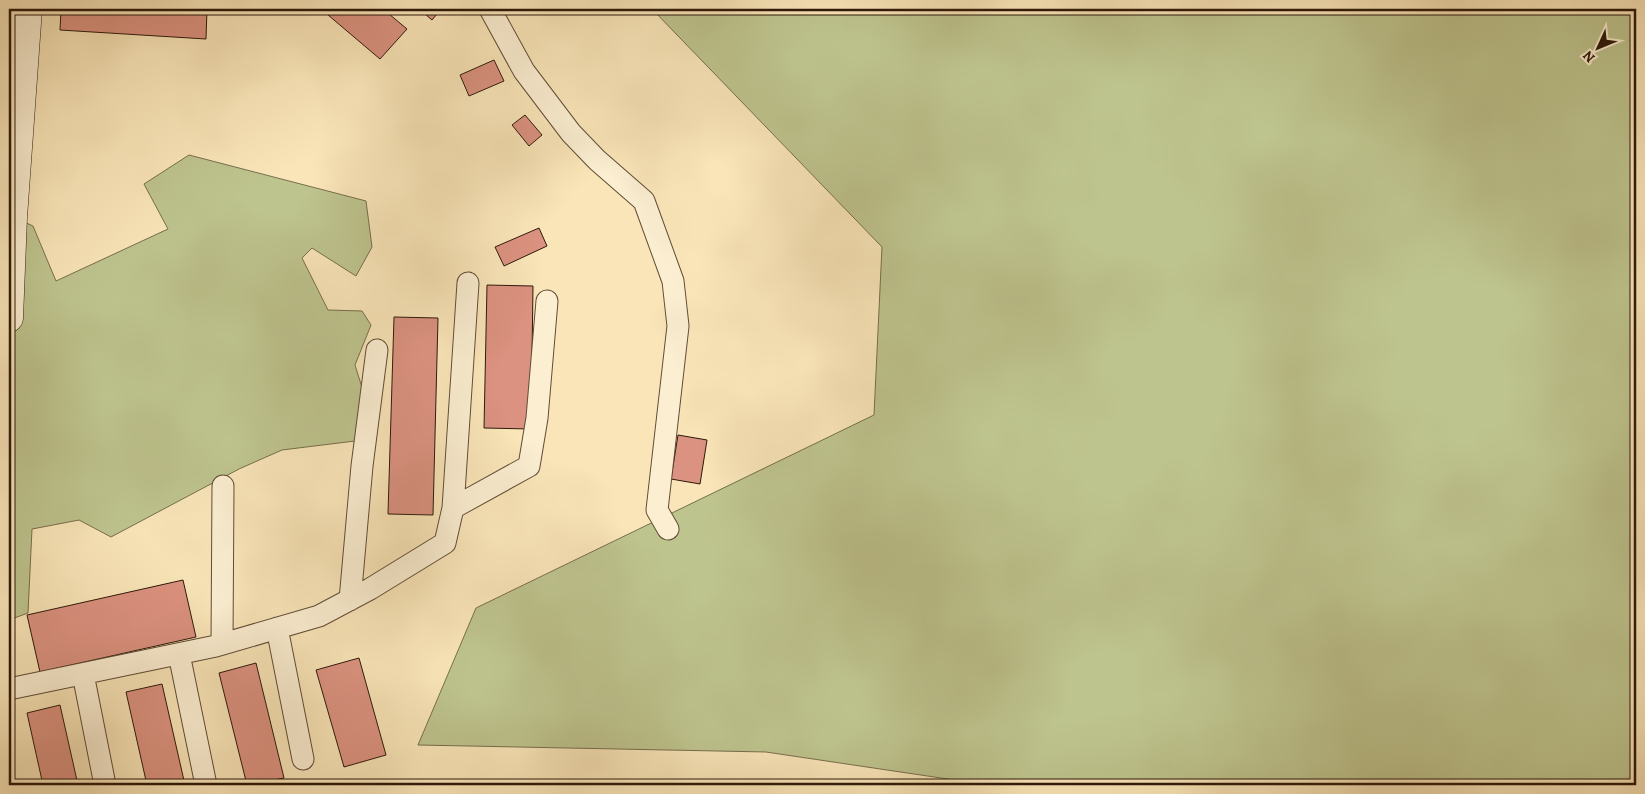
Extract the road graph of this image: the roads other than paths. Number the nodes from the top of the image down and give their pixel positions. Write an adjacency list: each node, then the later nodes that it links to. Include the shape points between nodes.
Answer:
1 (28, 9): 5 (main road)
2 (490, 9): 9 (street, via 524,71 570,134 644,201 673,282 678,326 657,510)
3 (468, 283): 8 (street)
4 (547, 301): 8 (street, via 537,418 529,466)
5 (9, 318)
6 (377, 350): 10 (street)
7 (222, 486): 12 (street)
8 (453, 508): 10 (street, via 445,543)
9 (668, 529)
10 (350, 600): 11 (street, via 319,616)
11 (277, 628): 12 (street); 16 (street)
12 (222, 644): 13 (street)
13 (179, 654): 14 (street); 18 (street)
14 (83, 674): 15 (street); 17 (street)
15 (9, 689)
16 (303, 759)
17 (105, 785)
18 (206, 785)

